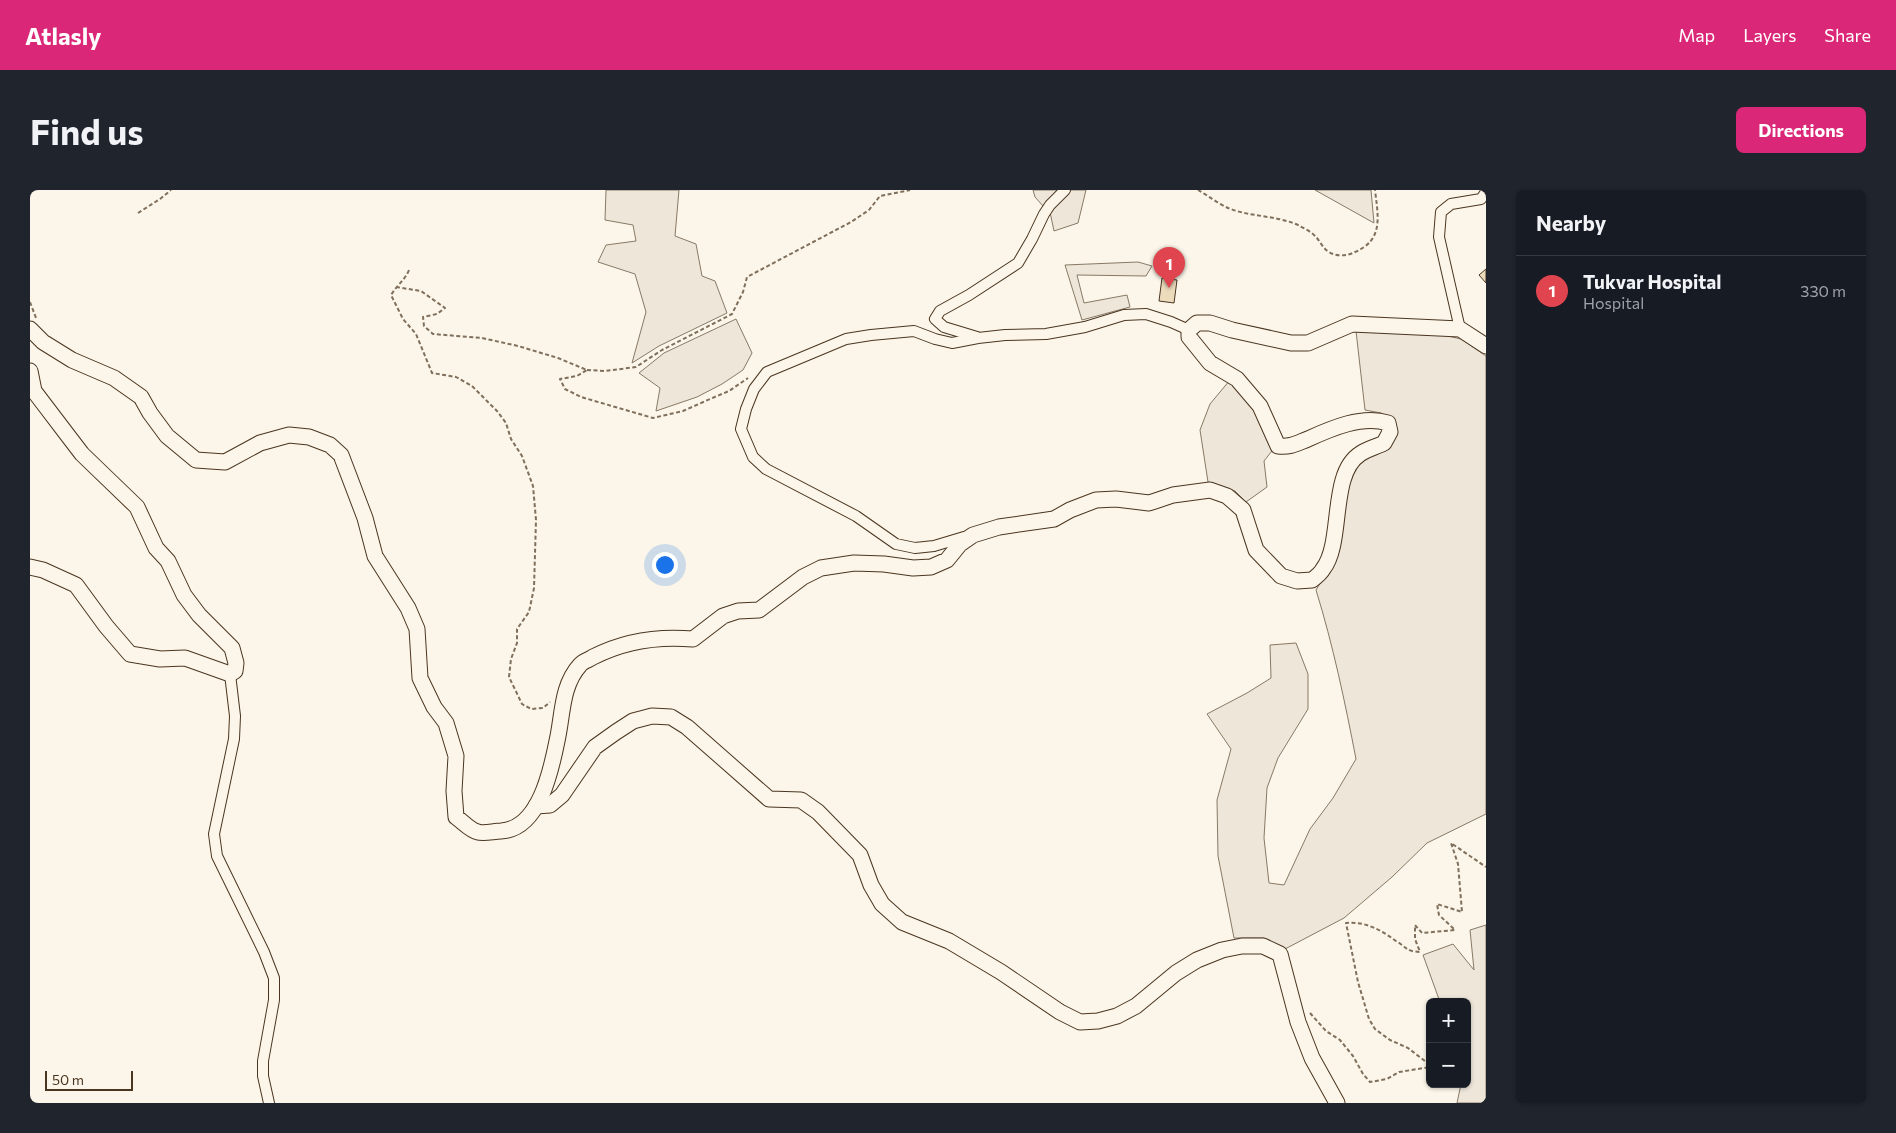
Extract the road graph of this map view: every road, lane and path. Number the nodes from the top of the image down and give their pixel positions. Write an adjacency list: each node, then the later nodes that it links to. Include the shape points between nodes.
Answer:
1 (171, 190): 7 (path)
2 (910, 190): 15 (path, via 880,196 869,210 851,222 747,276 732,314 636,367)
3 (1065, 190): 13 (street, via 1044,214 1018,263 940,311 936,319 944,327)
4 (1198, 190): 5 (path, via 1226,208 1278,218 1298,226 1314,234 1329,252 1341,256 1364,248 1374,239 1377,226)
5 (1375, 190)
6 (1486, 192): 11 (street, via 1481,199 1451,204 1440,212 1439,237)
7 (138, 213)
8 (409, 270): 9 (path, via 406,278)
9 (395, 287): 15 (path, via 421,291 445,308 437,314 423,317 424,326 433,334 482,338 518,346); 21 (path, via 391,295 394,303 416,334 432,373 456,377 472,386 498,411 522,456 532,486 536,520 534,588 529,612 517,629 509,677 522,704 531,709 543,708 554,698)
10 (30, 329): 22 (main road, via 43,342 72,360 114,378 141,397 167,436 196,460 225,462 260,443 289,435 309,437 341,455 354,484 375,556 408,608 417,629 420,678 446,723 456,756 456,817 477,832 507,831 520,826)
11 (1460, 329): 12 (main road, via 1352,324 1308,343 1291,343 1210,323 1197,323); 14 (main road)
12 (1189, 330): 13 (street, via 1146,314 1124,315 1046,334); 18 (main road, via 1189,337 1210,363 1237,378 1260,406 1278,446 1290,447 1354,422 1377,419 1388,423 1390,432 1384,443 1359,454 1348,467 1324,569 1312,580 1297,581 1281,576 1256,550 1243,510 1227,496 1210,490 1149,503 1096,500 1054,519 999,527)
13 (978, 338): 17 (street, via 952,343 914,331 846,339)
14 (1486, 346)
15 (587, 370): 17 (path, via 577,376 560,379 564,389 652,418 683,411)
16 (30, 371): 20 (main road, via 34,391 82,454 137,507 184,595 232,648 236,663 235,671)
17 (767, 372): 18 (street, via 754,389 741,429 753,457 766,469 856,516 896,544 916,548 934,546)
18 (973, 535): 21 (main road, via 960,544 947,560 930,567 854,563 821,568 803,577 759,610 723,616 693,639 672,637 608,649 581,663 570,679)
19 (30, 567): 20 (main road, via 76,585 130,654 160,659 185,658)
20 (230, 674): 27 (street, via 236,716 234,739 214,834 217,856 274,978 274,1000 263,1061)
21 (566, 694): 22 (main road, via 551,764)
22 (536, 806): 28 (main road, via 550,806 562,795 595,747 616,732 633,721 652,716 671,717 687,727 769,799 801,800 818,812 860,855 871,886 882,904 902,922 949,941 1080,1022 1098,1021 1130,1010 1176,973 1222,950 1263,946 1280,954 1298,1022 1312,1058)
23 (1486, 867): 25 (path, via 1451,843 1458,864 1462,912 1438,904 1439,914 1455,930 1422,933 1415,925 1415,939 1420,952 1408,952 1398,942 1369,925 1346,923 1369,1019 1375,1029)
24 (1308, 1012): 26 (path, via 1344,1045 1370,1082)
25 (1426, 1063)
26 (1426, 1067)
27 (269, 1103)
28 (1337, 1103)

